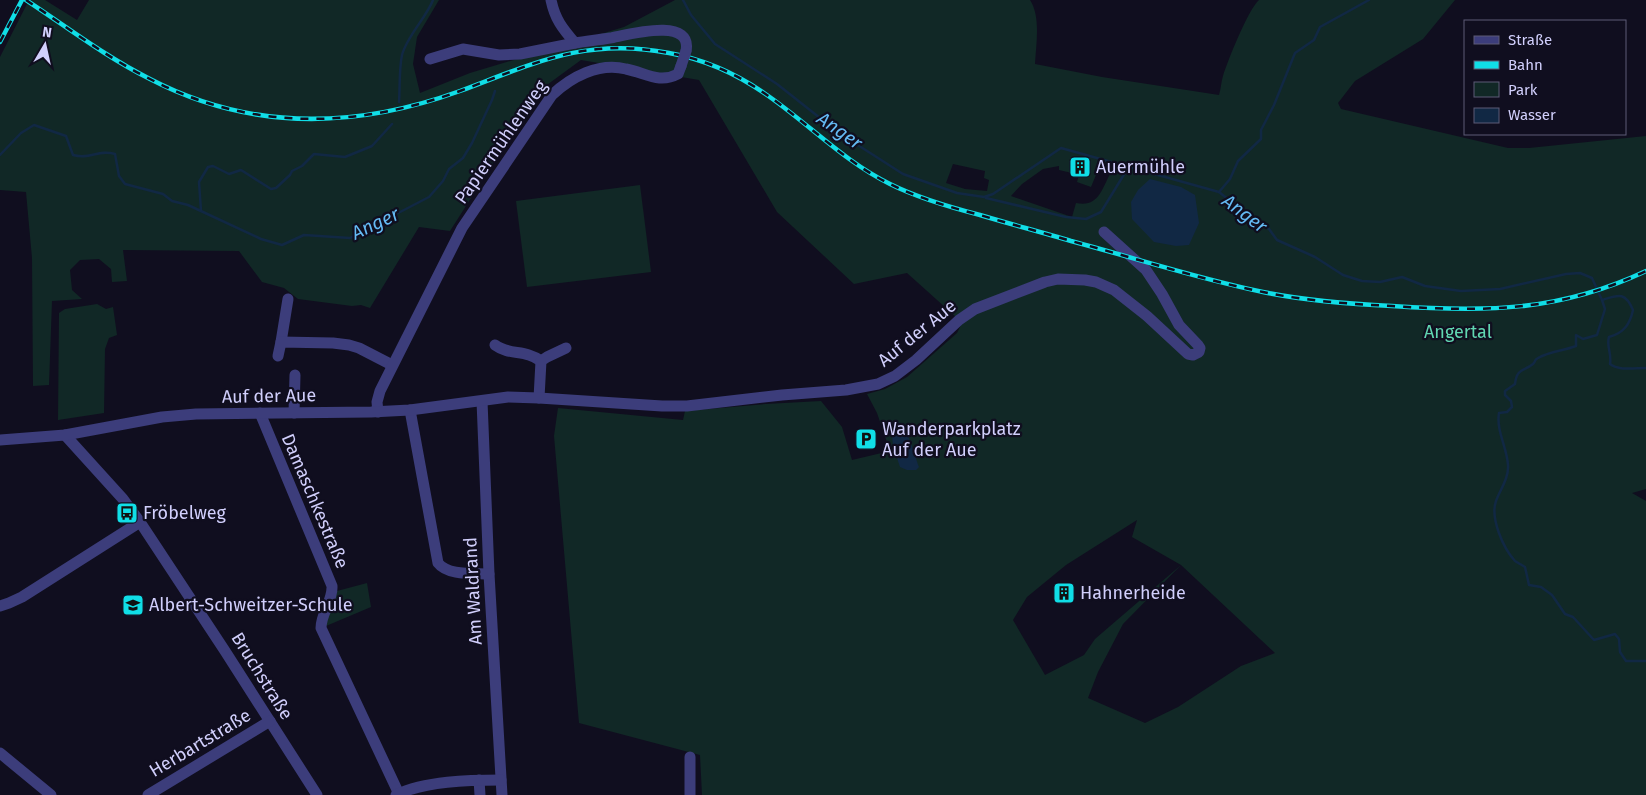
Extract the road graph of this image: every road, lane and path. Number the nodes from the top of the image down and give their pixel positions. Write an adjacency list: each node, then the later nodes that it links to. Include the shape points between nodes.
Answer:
1 (551, 0): 2 (street, via 559,25)
2 (575, 43): 3 (street, Papiermühlenweg, via 520,54 463,50); 11 (street, Papiermühlenweg, bridge, via 666,30 684,36 687,41 678,74 670,79 607,67 570,80 552,95 462,228)
3 (430, 59)
4 (1104, 232): 13 (street, Auf der Aue, via 1146,270 1179,325 1200,351 1188,354 1114,290 1096,282 1058,279 975,309 895,376 878,384 687,406)
5 (288, 300): 6 (street)
6 (281, 342): 9 (street); 11 (street, via 349,345)
7 (495, 345): 10 (street, via 502,351 522,352)
8 (566, 348): 10 (street)
9 (278, 356)
10 (541, 362): 13 (street)
11 (392, 365): 16 (street, Papiermühlenweg, via 378,396)
12 (294, 375): 18 (street)
13 (539, 398): 14 (street, Auf der Aue, via 508,397)
14 (482, 401): 15 (street, Auf der Aue); 22 (street, Am Waldrand)
15 (410, 410): 16 (street, Auf der Aue); 22 (street, via 438,563 449,571)
16 (378, 412): 18 (street, Auf der Aue)
17 (260, 413): 18 (street, Auf der Aue); 19 (street, Auf der Aue, via 162,417); 29 (street, Damaschkestraße, via 332,586 321,622 323,633)
18 (294, 413)
19 (65, 435): 20 (street, Auf der Aue); 21 (street, Bruchstraße)
20 (0, 440)
21 (140, 522): 23 (street, via 22,597); 24 (street, Bruchstraße)
22 (490, 574): 28 (street, Am Waldrand)
23 (0, 606)
24 (270, 721): 31 (street, Herbartstraße); 32 (street, Bruchstraße)
25 (1, 755): 30 (street)
26 (690, 757): 35 (street)
27 (479, 780): 28 (street); 29 (street, via 432,785); 33 (street)
28 (501, 780): 34 (street, Am Waldrand)
29 (397, 794)
30 (51, 795)
31 (148, 795)
32 (317, 795)
33 (480, 795)
34 (502, 795)
35 (690, 795)

